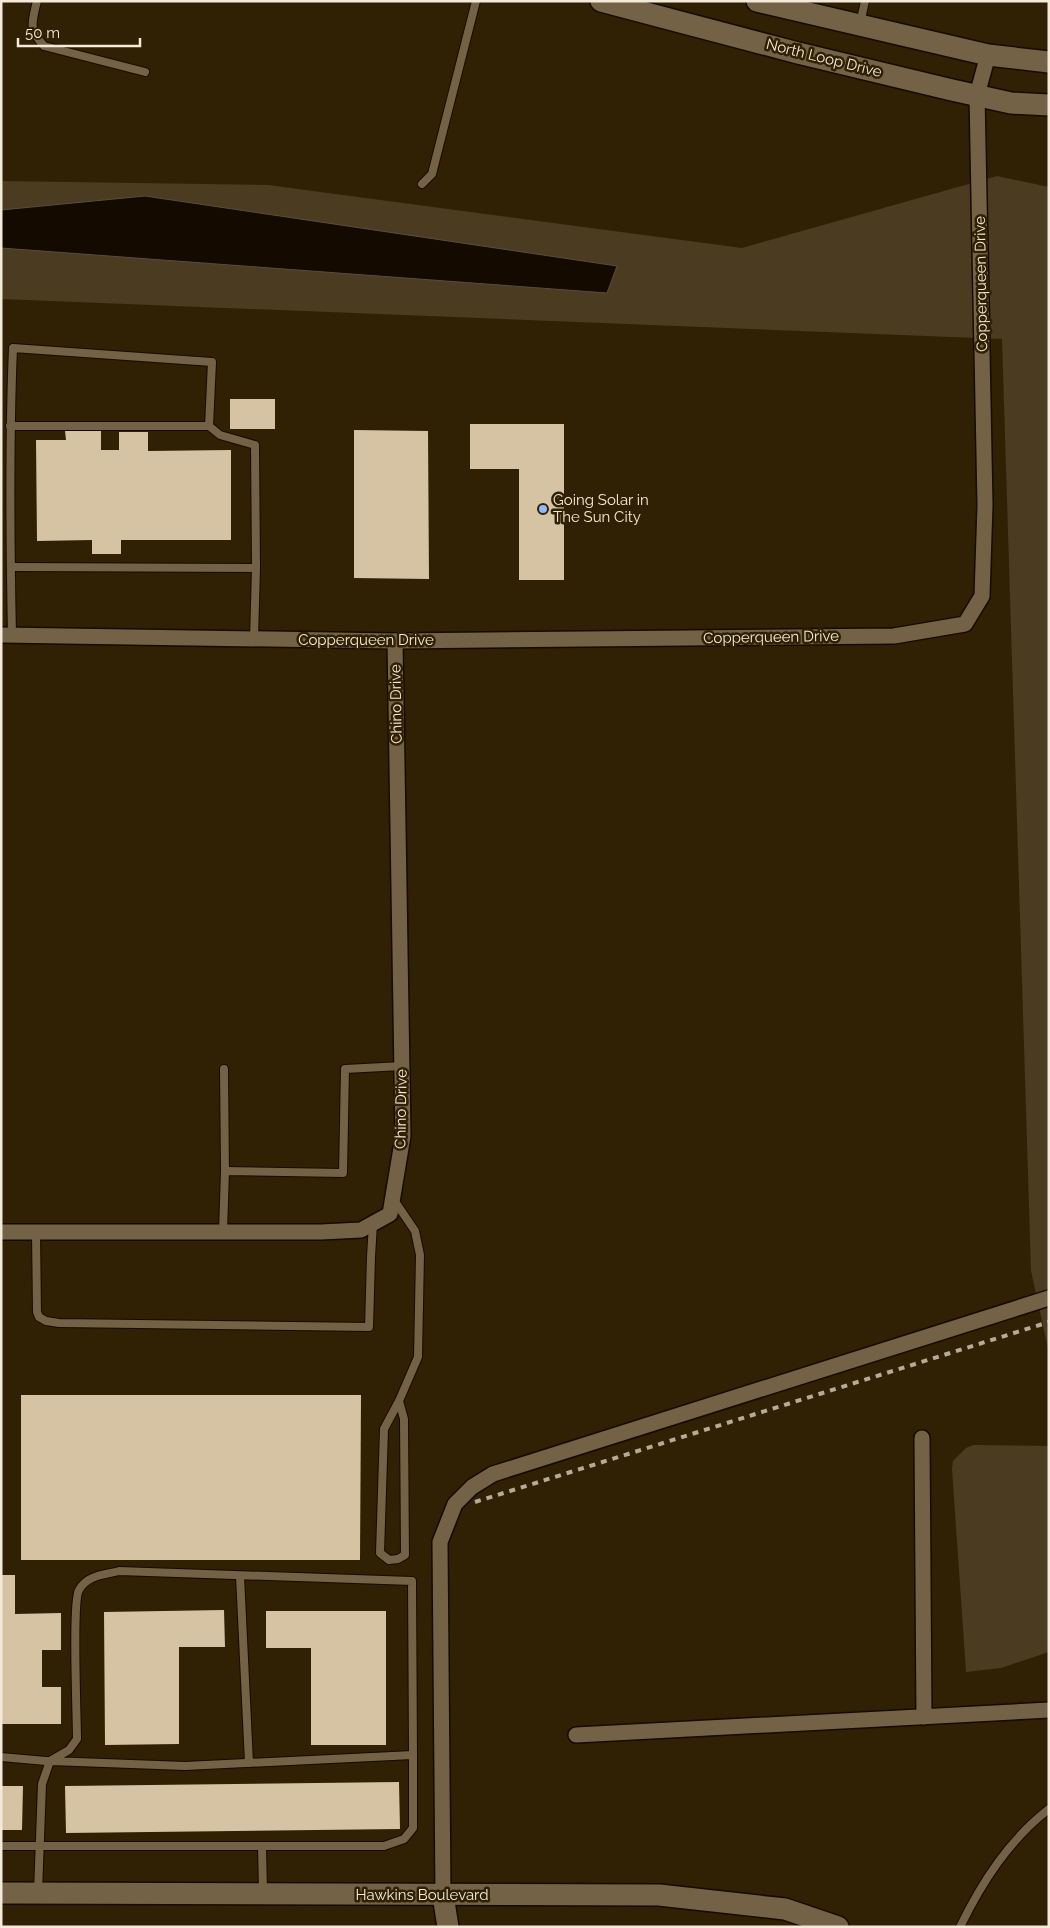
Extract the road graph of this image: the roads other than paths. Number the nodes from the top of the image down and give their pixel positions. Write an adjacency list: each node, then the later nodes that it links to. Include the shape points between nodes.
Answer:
1 (37, 1): 9 (lane, via 31,25 44,46)
2 (476, 1): 12 (lane, via 432,174)
3 (601, 1): 10 (main road, North Loop Drive, via 798,53)
4 (757, 1): 6 (main road)
5 (865, 1): 6 (lane)
6 (860, 26): 7 (main road)
7 (988, 55): 8 (main road); 10 (street, Copperqueen Drive)
8 (1049, 62)
9 (145, 72)
10 (977, 95): 11 (main road, North Loop Drive, via 1011,103); 19 (street, Copperqueen Drive, via 985,505 982,596 965,624 894,636)
11 (1049, 105)
12 (422, 184)
13 (10, 426): 14 (lane); 14 (lane, via 13,348 212,362); 15 (lane)
14 (209, 426): 16 (lane, via 220,435 254,445)
15 (10, 567): 16 (lane); 17 (lane)
16 (256, 568): 18 (lane)
17 (7, 635): 18 (street, Copperqueen Drive)
18 (254, 639): 19 (street, Copperqueen Drive)
19 (395, 641): 20 (street, Chino Drive)
20 (402, 1066): 22 (lane, via 345,1069 344,1173); 23 (street, Chino Drive, via 403,1136)
21 (224, 1069): 22 (lane)
22 (225, 1171): 27 (lane)
23 (393, 1198): 24 (street, Chino Drive, via 390,1214); 29 (lane, via 414,1231 420,1255 418,1357)
24 (373, 1224): 26 (lane, via 369,1327 46,1321 37,1312); 27 (street, Chino Drive, via 361,1230)
25 (1, 1232): 26 (street, Chino Drive)
26 (36, 1232): 27 (street, Chino Drive)
27 (223, 1232)
28 (1049, 1298): 46 (street, via 493,1474 472,1487 455,1504 440,1542)
29 (399, 1401): 29 (lane, via 384,1429 380,1554 389,1560 406,1554 404,1419)
30 (922, 1438): 33 (street)
31 (240, 1576): 35 (lane, via 412,1581); 37 (lane, via 119,1572 88,1579 78,1591 77,1739 69,1750); 38 (lane)
32 (1049, 1710): 33 (street)
33 (924, 1716): 34 (street)
34 (576, 1735)
35 (413, 1755): 38 (lane); 42 (lane, via 414,1828 404,1839 384,1846)
36 (1, 1757): 37 (lane)
37 (50, 1762): 38 (lane, via 185,1766); 40 (lane, via 42,1784)
38 (249, 1763)
39 (1049, 1809): 49 (lane, via 1032,1822 1008,1849)
40 (40, 1845): 41 (lane); 42 (lane); 44 (lane)
41 (1, 1846)
42 (262, 1846): 45 (lane)
43 (1, 1893): 44 (main road, Hawkins Boulevard)
44 (38, 1893): 45 (main road, Hawkins Boulevard)
45 (263, 1894): 46 (main road, Hawkins Boulevard)
46 (443, 1895): 47 (main road); 48 (main road, Hawkins Boulevard, via 659,1895 785,1909)
47 (448, 1927)
48 (838, 1927)
49 (960, 1927)

